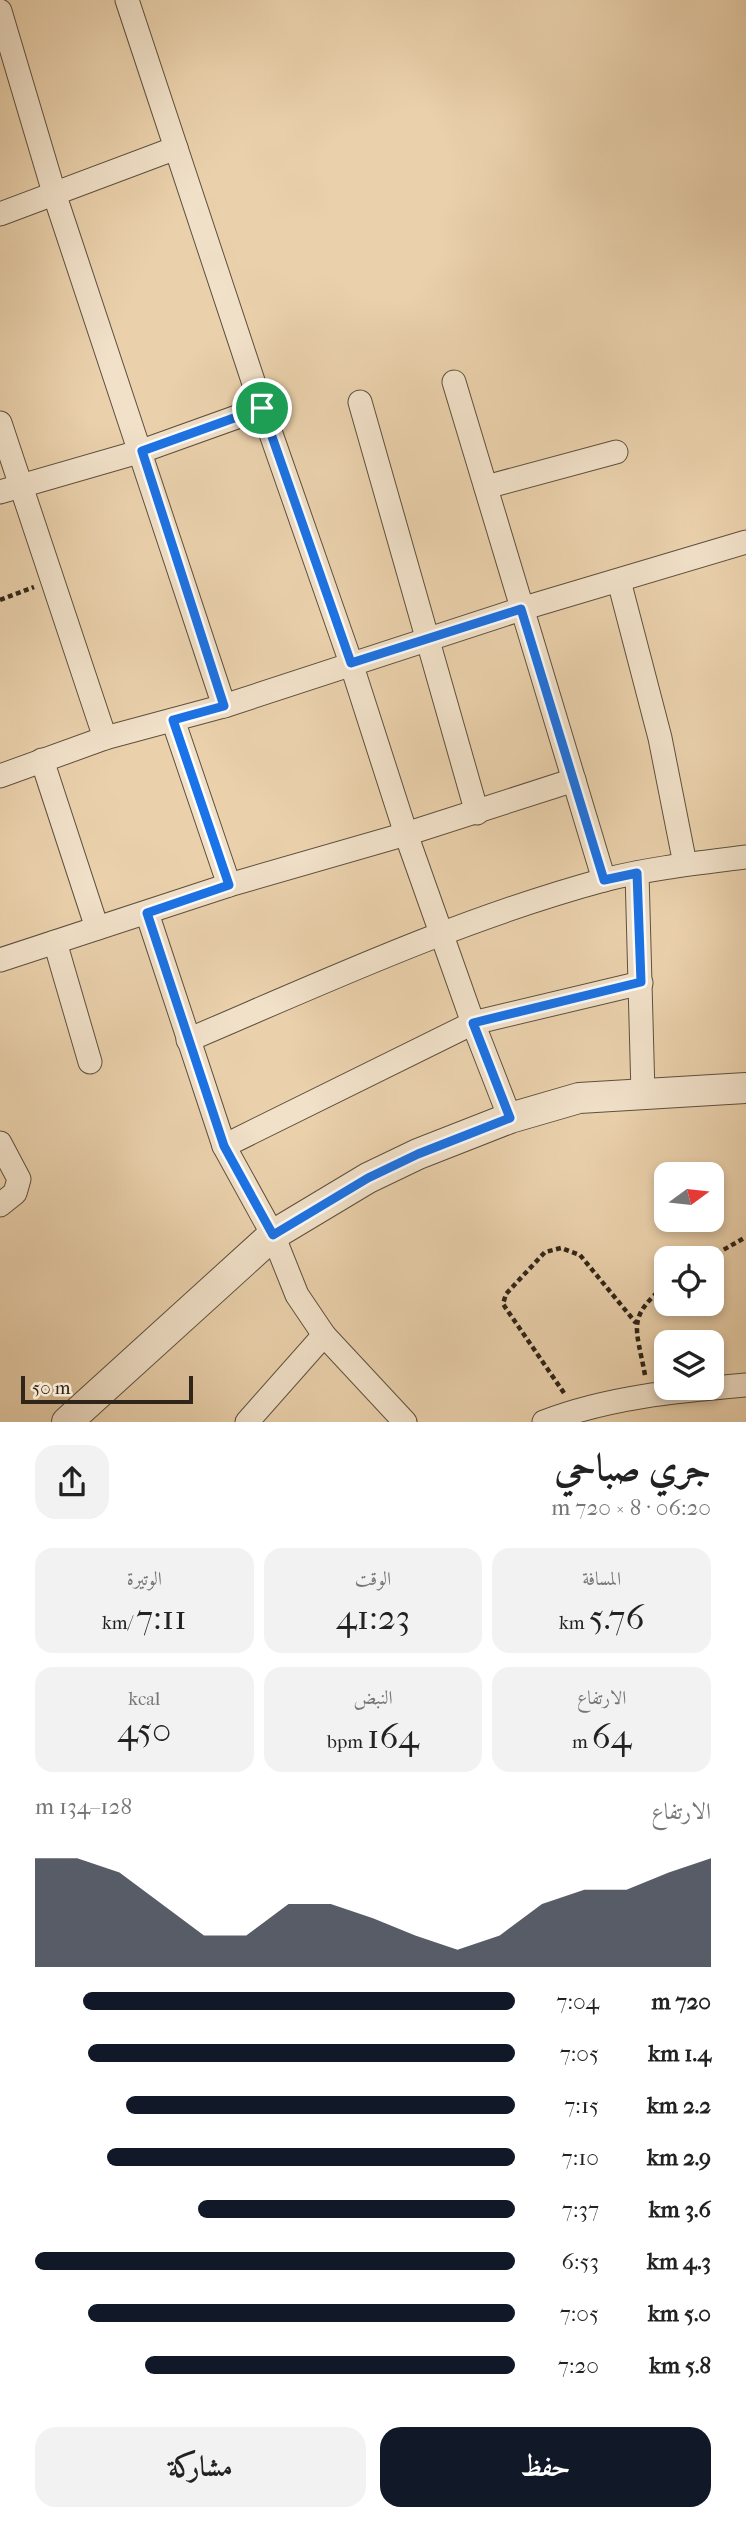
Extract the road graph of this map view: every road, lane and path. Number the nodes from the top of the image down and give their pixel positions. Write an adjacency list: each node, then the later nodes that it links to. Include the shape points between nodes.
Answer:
1 (127, 0): 3 (street)
2 (0, 11): 4 (street)
3 (176, 148): 4 (street); 8 (street)
4 (55, 195): 5 (street); 10 (street)
5 (0, 214)
6 (454, 382): 12 (street)
7 (360, 402): 19 (street)
8 (262, 408): 10 (street); 20 (street)
9 (0, 423): 13 (street)
10 (142, 451): 13 (street); 21 (street)
11 (616, 452): 12 (street)
12 (485, 487): 18 (street)
13 (10, 489): 15 (street)
14 (746, 542): 16 (street)
15 (52, 581): 17 (path); 23 (street)
16 (618, 581): 18 (street); 30 (street, via 660,738)
17 (0, 600)
18 (521, 609): 19 (street); 26 (street)
19 (428, 639): 20 (street); 27 (street)
20 (351, 663): 21 (street); 28 (street)
21 (224, 706): 22 (street)
22 (173, 720): 23 (street); 33 (street)
23 (105, 738): 24 (street)
24 (42, 760): 25 (street); 35 (street)
25 (0, 776)
26 (574, 780): 27 (street); 32 (street)
27 (477, 813): 28 (street)
28 (407, 834): 33 (street); 36 (street)
29 (746, 857): 30 (street)
30 (685, 864): 31 (street)
31 (637, 873): 32 (street); 39 (street)
32 (604, 880): 36 (street)
33 (229, 885): 34 (street)
34 (147, 913): 35 (street); 41 (street)
35 (97, 928): 37 (street)
36 (442, 933): 40 (street); 41 (street)
37 (55, 942): 38 (street); 42 (street)
38 (0, 960)
39 (641, 982): 40 (street); 44 (street)
40 (473, 1023): 45 (street); 47 (street)
41 (188, 1040): 47 (street)
42 (90, 1062)
43 (746, 1087): 44 (street)
44 (643, 1094): 45 (street, via 579,1098)
45 (510, 1118): 49 (street, via 368,1178)
46 (0, 1143): 48 (street, via 19,1179 15,1193)
47 (224, 1146): 49 (street)
48 (0, 1205)
49 (273, 1235): 54 (street, via 297,1295); 58 (street)
50 (746, 1237): 51 (path)
51 (724, 1249)
52 (654, 1295): 53 (path, via 639,1311)
53 (636, 1323): 56 (path); 57 (path, via 580,1255 561,1248 545,1252 506,1294 503,1304 509,1316)
54 (324, 1335): 59 (street); 60 (street)
55 (746, 1385): 56 (street)
56 (648, 1394): 57 (street)
57 (578, 1410): 61 (street)
58 (67, 1422)
59 (247, 1422)
60 (405, 1422)
61 (544, 1422)

